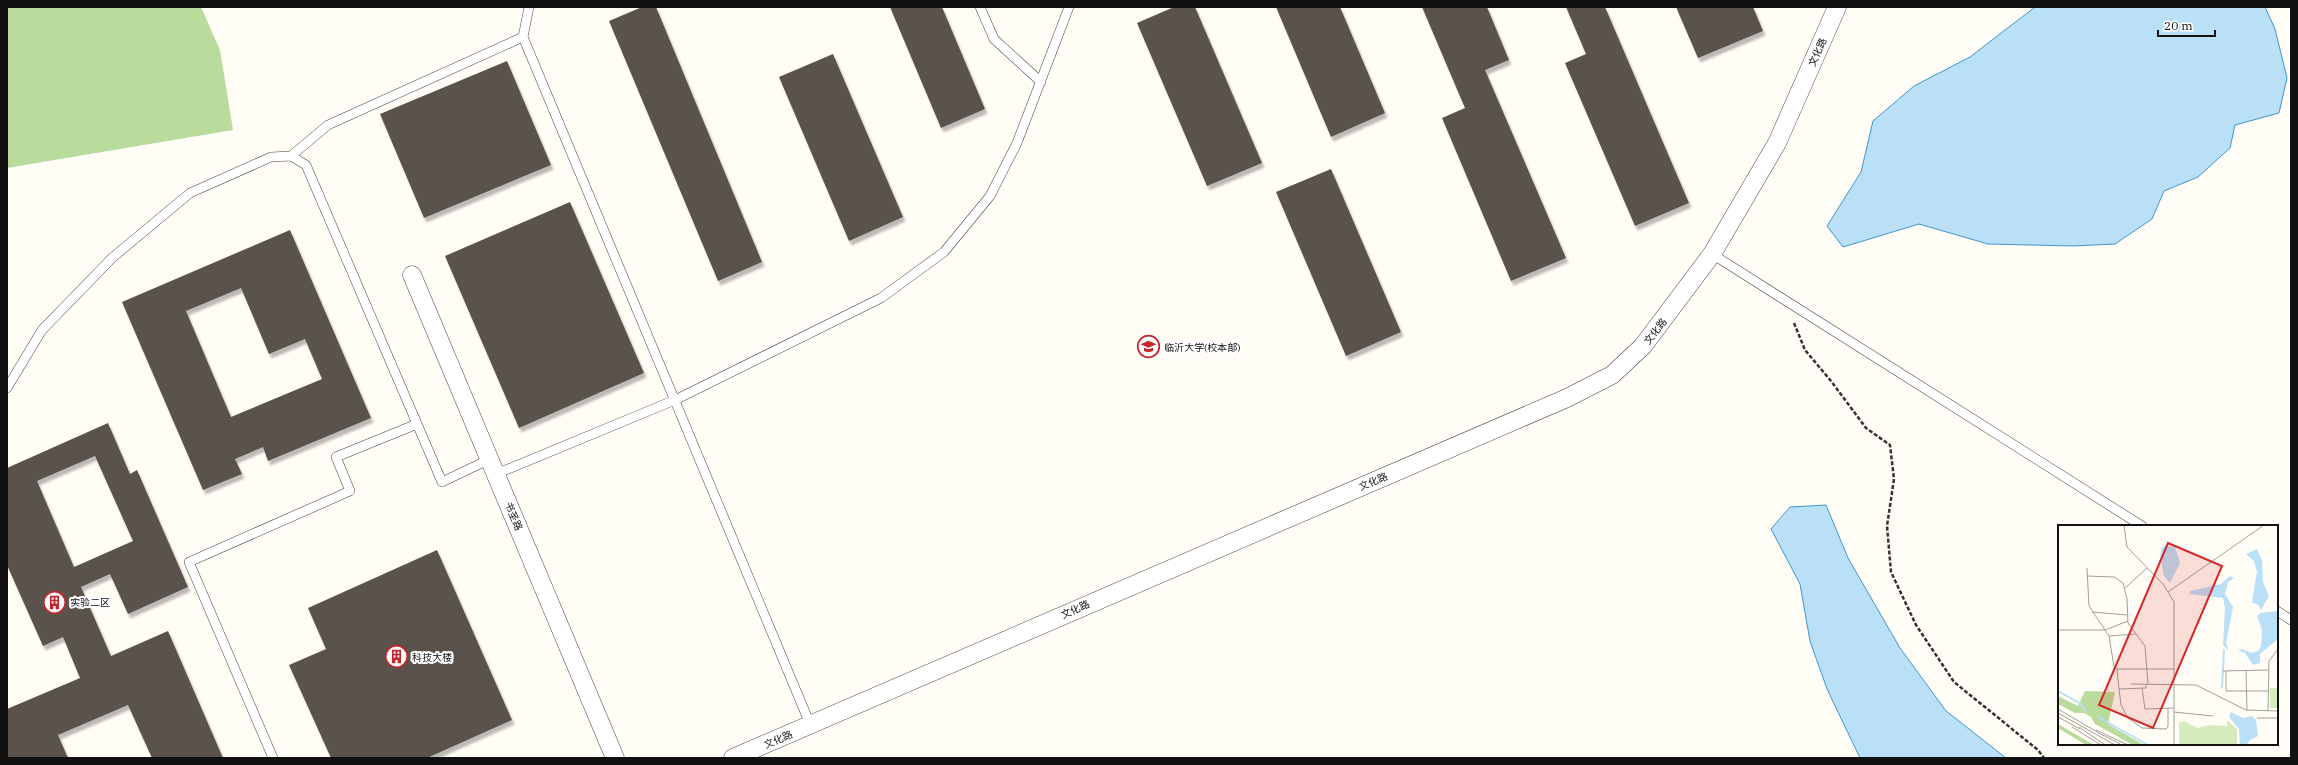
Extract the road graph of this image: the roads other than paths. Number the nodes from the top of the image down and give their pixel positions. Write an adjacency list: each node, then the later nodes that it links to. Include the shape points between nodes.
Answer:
1 (529, 7): 5 (lane)
2 (980, 7): 6 (lane, via 994,39)
3 (1069, 7): 6 (lane)
4 (1837, 7): 8 (street, 文化路, via 1777,143)
5 (523, 37): 7 (lane, via 328,125); 11 (lane)
6 (1041, 82): 11 (lane, via 1017,143 990,196 944,252 880,298)
7 (291, 156): 10 (lane, via 271,157 190,192 112,258 42,330); 12 (lane, via 306,165)
8 (1712, 254): 14 (lane); 17 (street, 文化路, via 1643,346 1612,375 1567,398)
9 (412, 275): 13 (street, 书圣路)
10 (7, 388)
11 (675, 400): 13 (lane); 17 (lane)
12 (417, 424): 13 (lane, via 442,482); 18 (lane, via 336,458 350,491 189,562)
13 (493, 467): 19 (street, 书圣路)
14 (2140, 525)
15 (2278, 612): 16 (lane)
16 (2291, 620)
17 (810, 724): 20 (street, 文化路)
18 (273, 758)
19 (615, 758)
20 (733, 758)

